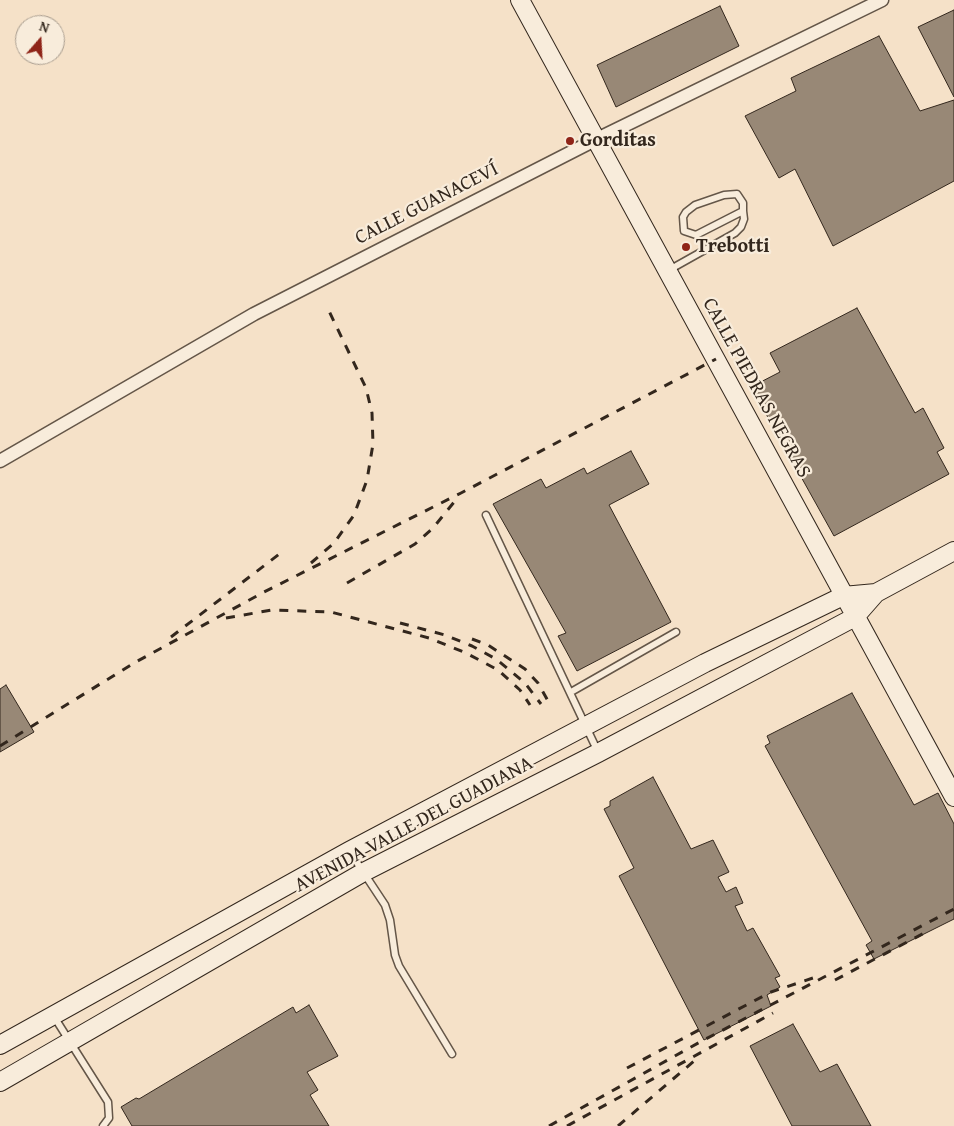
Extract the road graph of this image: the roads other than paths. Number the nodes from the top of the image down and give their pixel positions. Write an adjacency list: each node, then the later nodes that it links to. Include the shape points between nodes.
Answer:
1 (520, 0): 3 (main road, CALLE PIEDRAS NEGRAS)
2 (882, 0): 3 (street, CALLE GUANACEVÍ)
3 (594, 140): 5 (main road, CALLE PIEDRAS NEGRAS); 6 (street, CALLE GUANACEVÍ, via 254,314)
4 (743, 211): 4 (lane, via 741,197 737,194 724,195 695,205 686,212 683,216 684,231 696,235); 5 (lane, via 742,227 735,234)
5 (668, 270): 10 (main road, CALLE PIEDRAS NEGRAS)
6 (0, 461)
7 (486, 515): 15 (lane)
8 (954, 551): 9 (main road)
9 (876, 593): 10 (main road); 11 (main road, AVENIDA VALLE DEL GUADIANA)
10 (843, 596): 11 (main road, CALLE PIEDRAS NEGRAS); 13 (main road, AVENIDA VALLE DEL GUADIANA)
11 (854, 617): 14 (main road, AVENIDA VALLE DEL GUADIANA); 18 (main road, CALLE PIEDRAS NEGRAS)
12 (676, 632): 15 (lane)
13 (705, 663): 14 (main road); 16 (main road, AVENIDA VALLE DEL GUADIANA)
14 (718, 690): 17 (main road, AVENIDA VALLE DEL GUADIANA)
15 (571, 692): 16 (lane)
16 (586, 725): 17 (lane); 19 (main road, AVENIDA VALLE DEL GUADIANA)
17 (598, 753): 20 (main road, AVENIDA VALLE DEL GUADIANA)
18 (954, 797)
19 (349, 851): 20 (lane); 21 (main road, AVENIDA VALLE DEL GUADIANA)
20 (362, 873): 22 (main road, AVENIDA VALLE DEL GUADIANA); 24 (lane, via 385,905 399,966)
21 (53, 1015): 22 (lane); 23 (main road, AVENIDA VALLE DEL GUADIANA)
22 (68, 1042): 25 (main road, AVENIDA VALLE DEL GUADIANA); 26 (lane, via 108,1102 109,1118)
23 (0, 1044)
24 (452, 1054)
25 (0, 1082)
26 (103, 1126)

